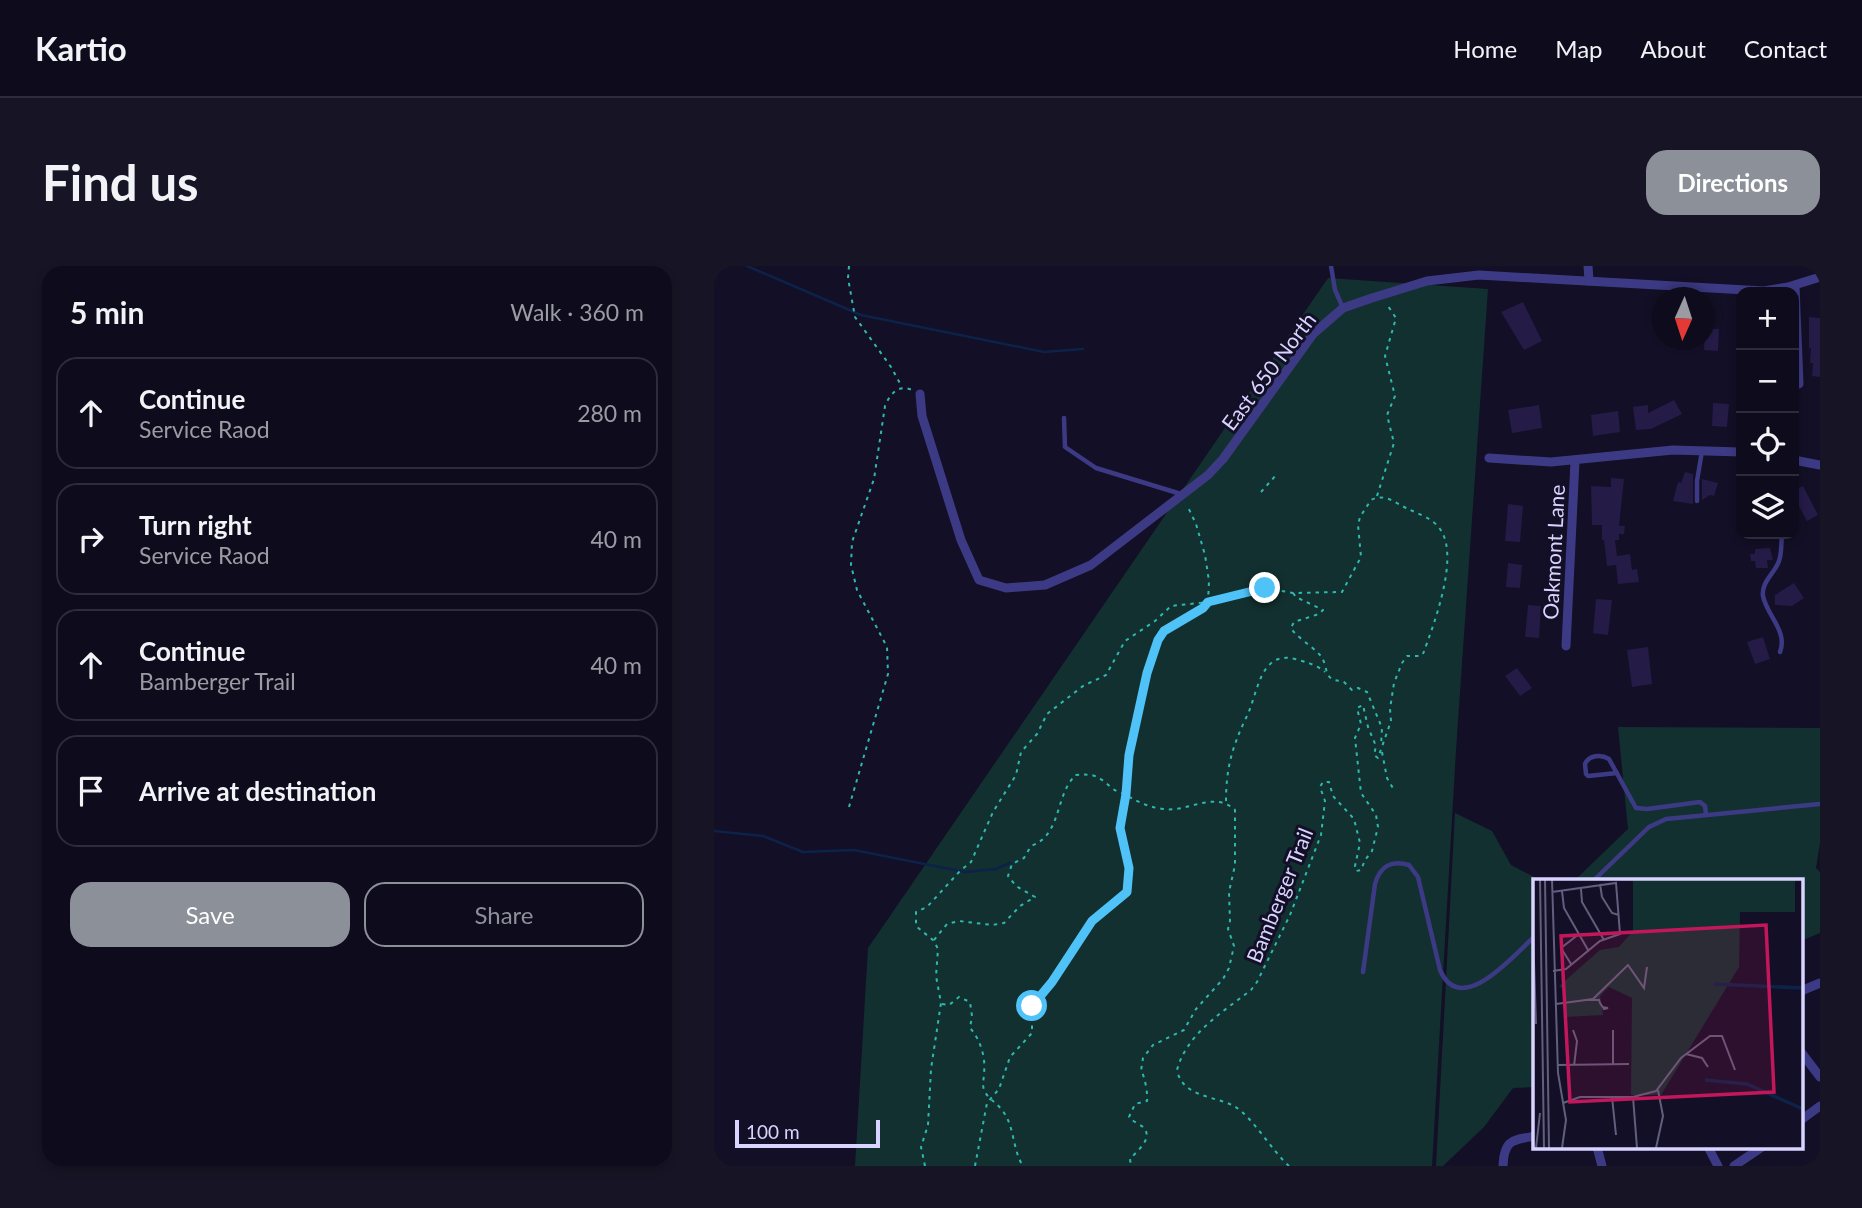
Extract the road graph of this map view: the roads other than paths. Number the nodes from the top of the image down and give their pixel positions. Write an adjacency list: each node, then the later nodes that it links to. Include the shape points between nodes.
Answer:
1 (1331, 266): 7 (lane)
2 (1588, 266): 5 (street)
3 (1479, 270): 5 (street, East 650 North); 7 (street, East 650 North, via 1427,281)
4 (1820, 277): 6 (street, East 650 North)
5 (1588, 281): 6 (street, East 650 North, via 1752,291)
6 (1795, 286): 8 (street)
7 (1343, 309): 17 (street, East 650 North, via 1313,334 1219,464)
8 (1798, 350)
9 (920, 394): 17 (street, East 650 North, via 922,416 961,540 979,580 1006,587 1045,585 1091,565)
10 (1064, 418): 17 (lane, via 1065,447 1096,468)
11 (1702, 450): 12 (street, Oakmont Lane); 14 (street, Oakmont Lane); 18 (lane)
12 (1736, 452)
13 (1489, 458): 14 (street, Oakmont Lane)
14 (1575, 461): 20 (street, Oakmont Lane)
15 (1799, 461): 16 (street)
16 (1820, 465)
17 (1182, 494)
18 (1698, 502)
19 (1782, 539): 21 (lane, via 1779,564 1763,594 1781,635)
20 (1566, 646)
21 (1780, 652)
22 (1617, 773): 22 (lane, via 1604,756 1592,757 1585,764 1588,776); 24 (lane, via 1636,808 1700,802)
23 (1820, 804): 24 (lane)
24 (1706, 815): 25 (lane, via 1666,819 1649,827)
25 (1595, 879)
26 (1533, 938): 27 (lane, via 1484,982 1468,988 1452,985 1440,970 1418,877 1409,865 1395,862 1378,874 1375,884)
27 (1363, 972)
28 (1820, 983): 29 (street)
29 (1802, 991)
30 (1802, 1053): 31 (street)
31 (1820, 1077)
32 (1820, 1106): 33 (street)
33 (1802, 1119)
34 (1533, 1136): 38 (street, via 1511,1142 1504,1149)
35 (1598, 1149): 39 (street)
36 (1709, 1149): 40 (street)
37 (1759, 1149): 41 (street)
38 (1503, 1166)
39 (1602, 1166)
40 (1718, 1166)
41 (1734, 1166)

